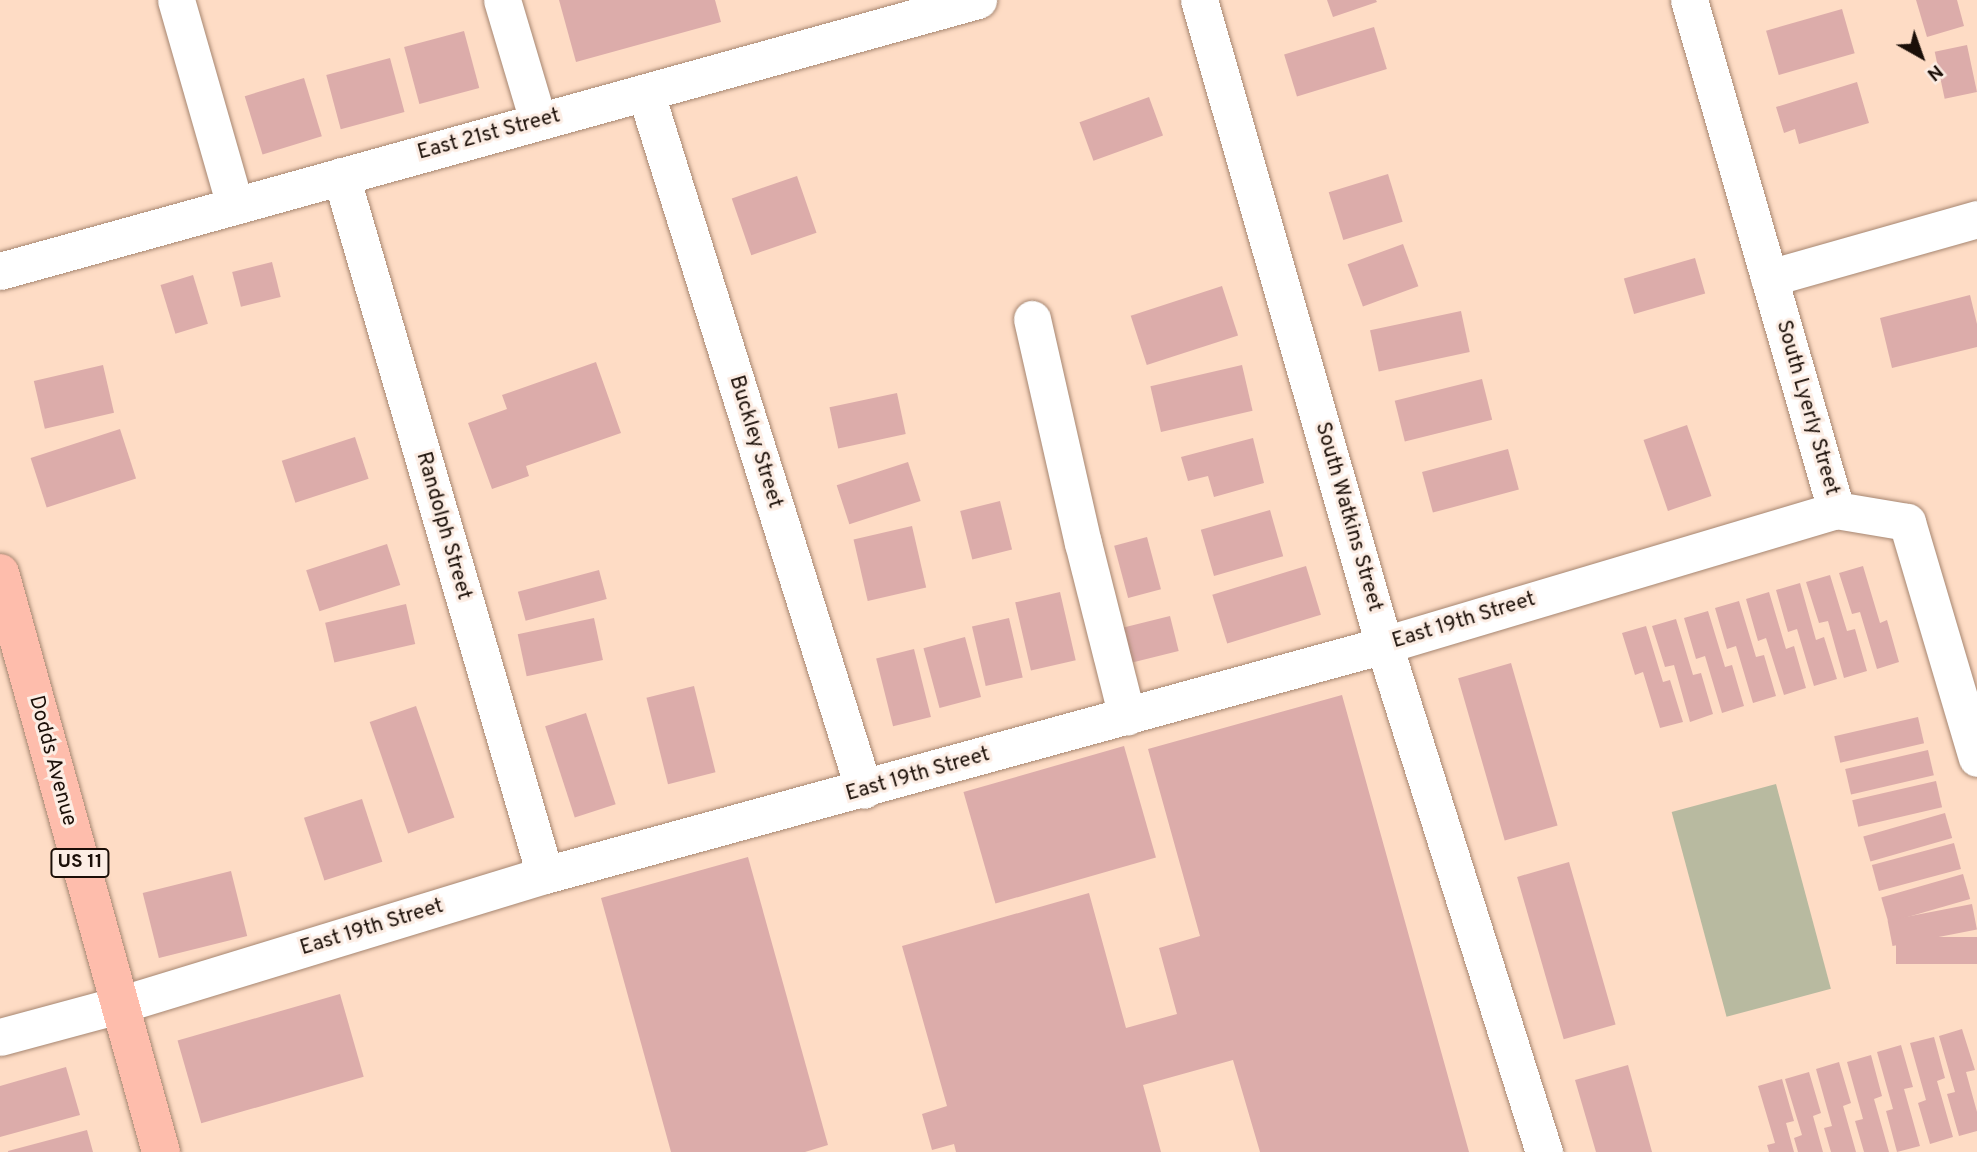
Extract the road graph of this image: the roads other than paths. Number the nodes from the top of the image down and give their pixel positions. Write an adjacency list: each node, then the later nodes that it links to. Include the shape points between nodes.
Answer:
1 (176, 0): 9 (street)
2 (502, 0): 7 (street)
3 (978, 0): 6 (street, East 21st Street)
4 (1199, 0): 16 (street, South Watkins Street)
5 (1689, 0): 12 (street, South Lyerly Street)
6 (646, 94): 7 (street, East 21st Street); 19 (street, Buckley Street)
7 (538, 121): 8 (street, East 21st Street)
8 (341, 176): 9 (street, East 21st Street); 20 (street, Randolph Street)
9 (235, 206): 11 (street, East 21st Street)
10 (1977, 219): 12 (street)
11 (0, 271)
12 (1769, 278): 14 (street, South Lyerly Street)
13 (1032, 319): 17 (street)
14 (1836, 510): 16 (street, East 19th Street); 18 (street, South Lyerly Street, via 1907,522)
15 (0, 573): 21 (main road, Dodds Avenue / US 11)
16 (1384, 645): 17 (street, East 19th Street); 24 (street, South Watkins Street)
17 (1127, 717): 19 (street, East 19th Street)
18 (1974, 735)
19 (864, 790): 20 (street, East 19th Street)
20 (545, 875): 21 (street, East 19th Street)
21 (119, 1004): 22 (street, East 19th Street); 23 (main road, Dodds Avenue / US 11)
22 (0, 1037)
23 (161, 1152)
24 (1544, 1152)

